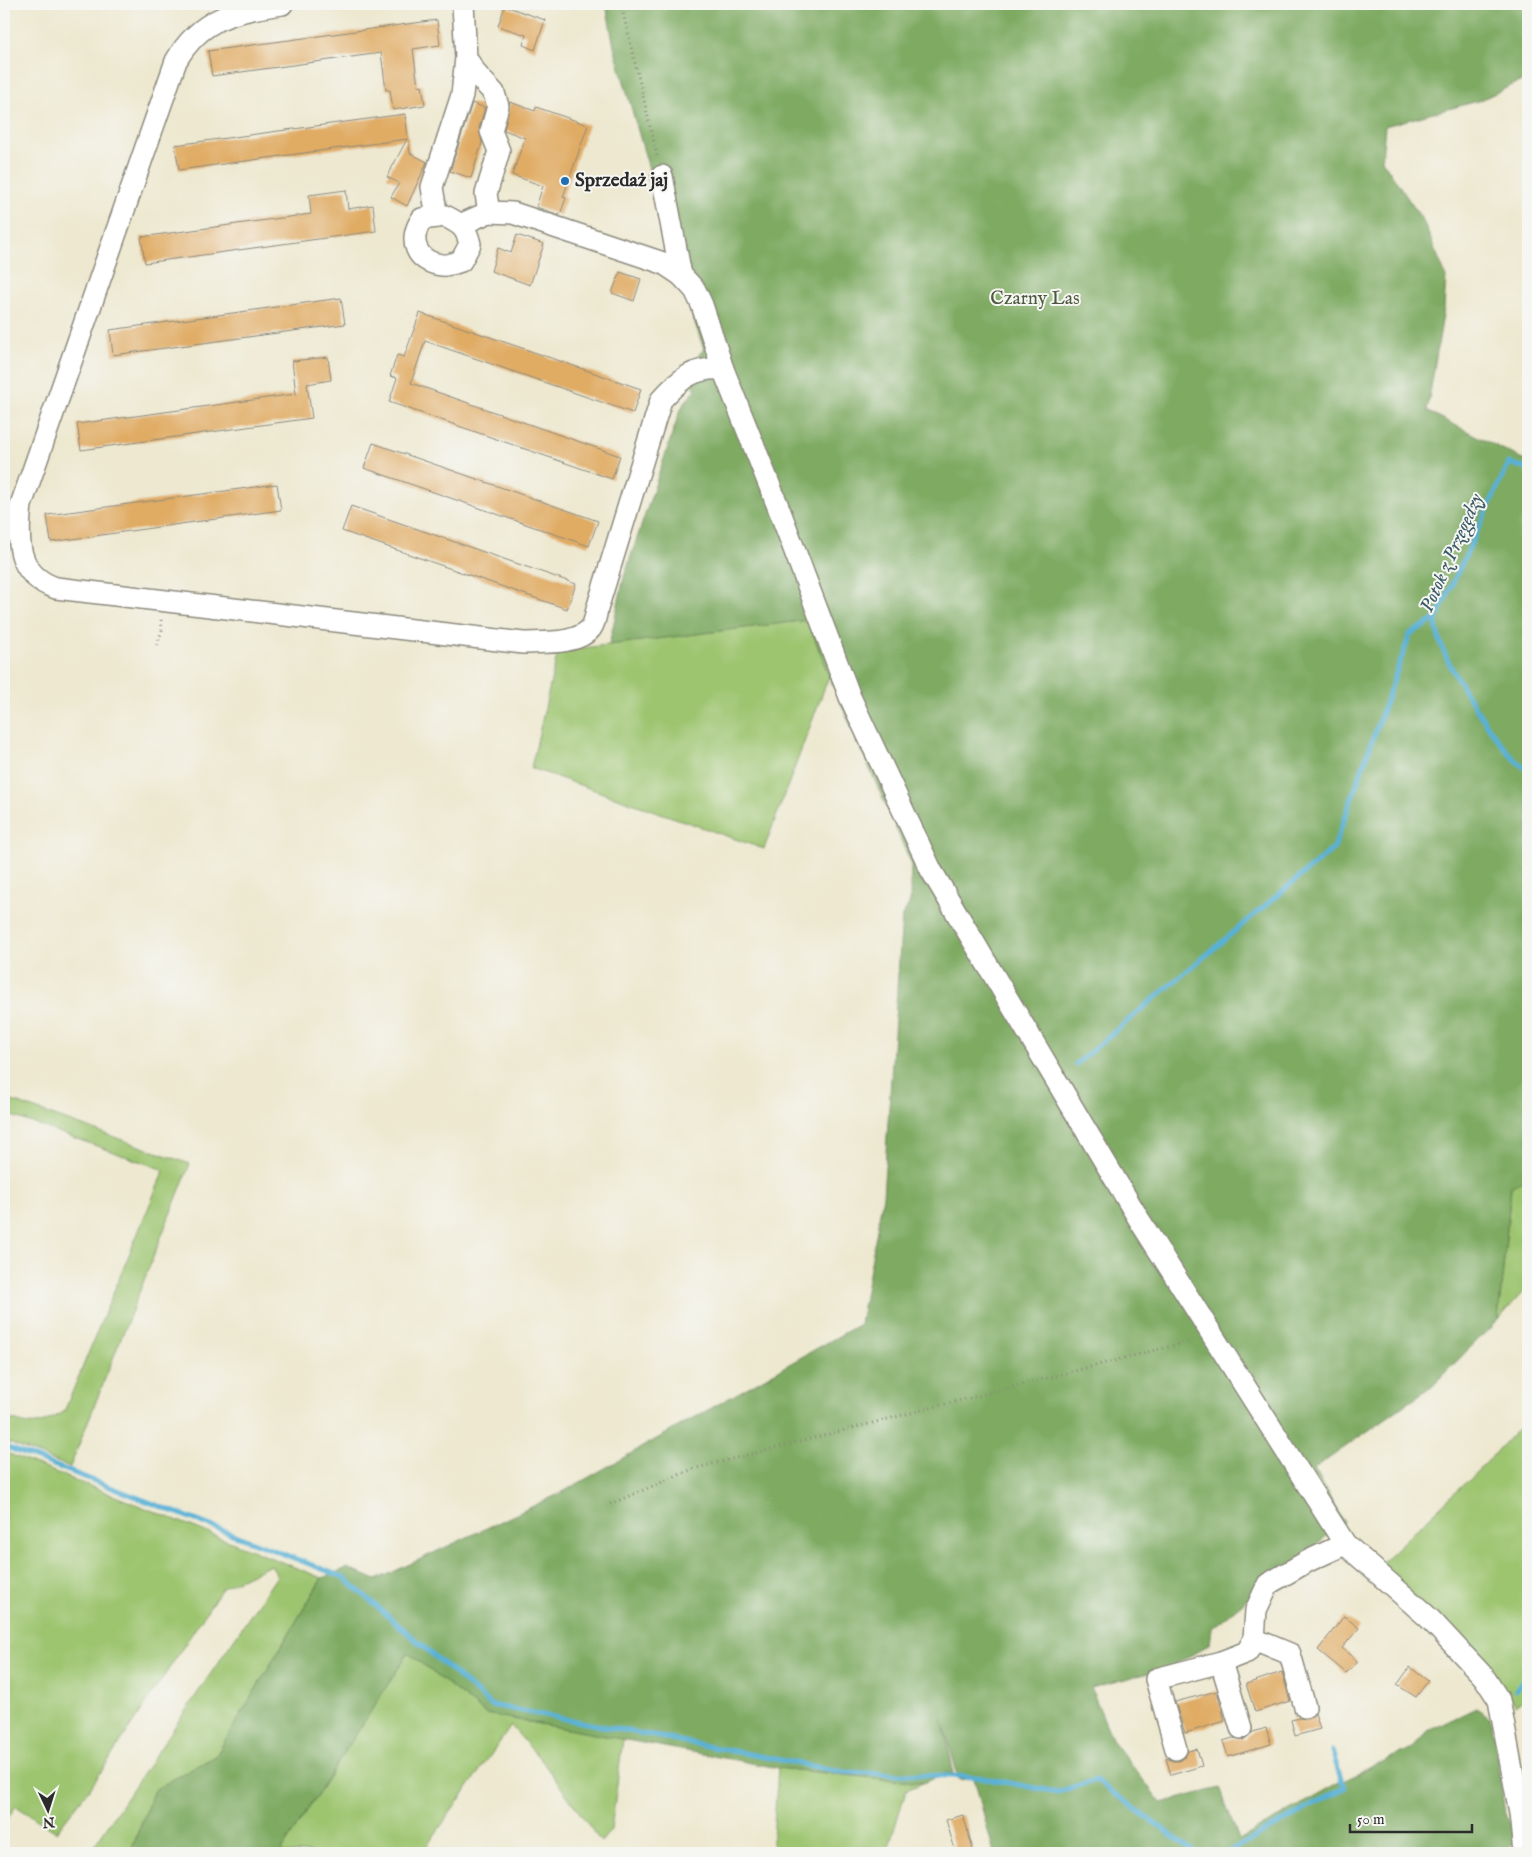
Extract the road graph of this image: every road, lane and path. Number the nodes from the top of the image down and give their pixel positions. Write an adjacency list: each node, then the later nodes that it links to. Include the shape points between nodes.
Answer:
1 (282, 4): 11 (street, via 218,18 198,31 176,61 21,505 18,534 30,575 41,583 56,588)
2 (463, 4): 4 (street)
3 (621, 4): 5 (path)
4 (466, 58): 6 (street, via 477,76 494,93 498,106 491,131 499,152 486,194); 7 (street, via 462,96 432,186)
5 (662, 176): 9 (street)
6 (489, 212): 8 (street); 9 (street, via 513,213 582,235 663,263)
7 (437, 217): 8 (street, via 445,216); 8 (street, via 422,219 414,238 417,251 430,262 443,266 461,261 470,244)
8 (462, 224)
9 (682, 275): 10 (street, via 698,298)
10 (723, 369): 11 (street, via 707,368 691,374 676,383 661,400 598,609 591,628 577,637 554,642 523,642); 13 (street, via 850,698 931,870 1140,1221)
11 (160, 600): 12 (path, via 162,630)
12 (157, 645)
13 (1218, 1343): 14 (path, via 1194,1340 693,1469); 15 (street)
14 (610, 1504)
15 (1345, 1544): 16 (street, via 1268,1584 1256,1610); 21 (street, via 1429,1618 1484,1677 1499,1700 1520,1813)
16 (1254, 1639): 17 (street, via 1247,1652); 18 (street, via 1290,1654)
17 (1221, 1662): 19 (street); 20 (street, via 1156,1679)
18 (1305, 1707)
19 (1241, 1728)
20 (1176, 1749)
21 (1524, 1853)

